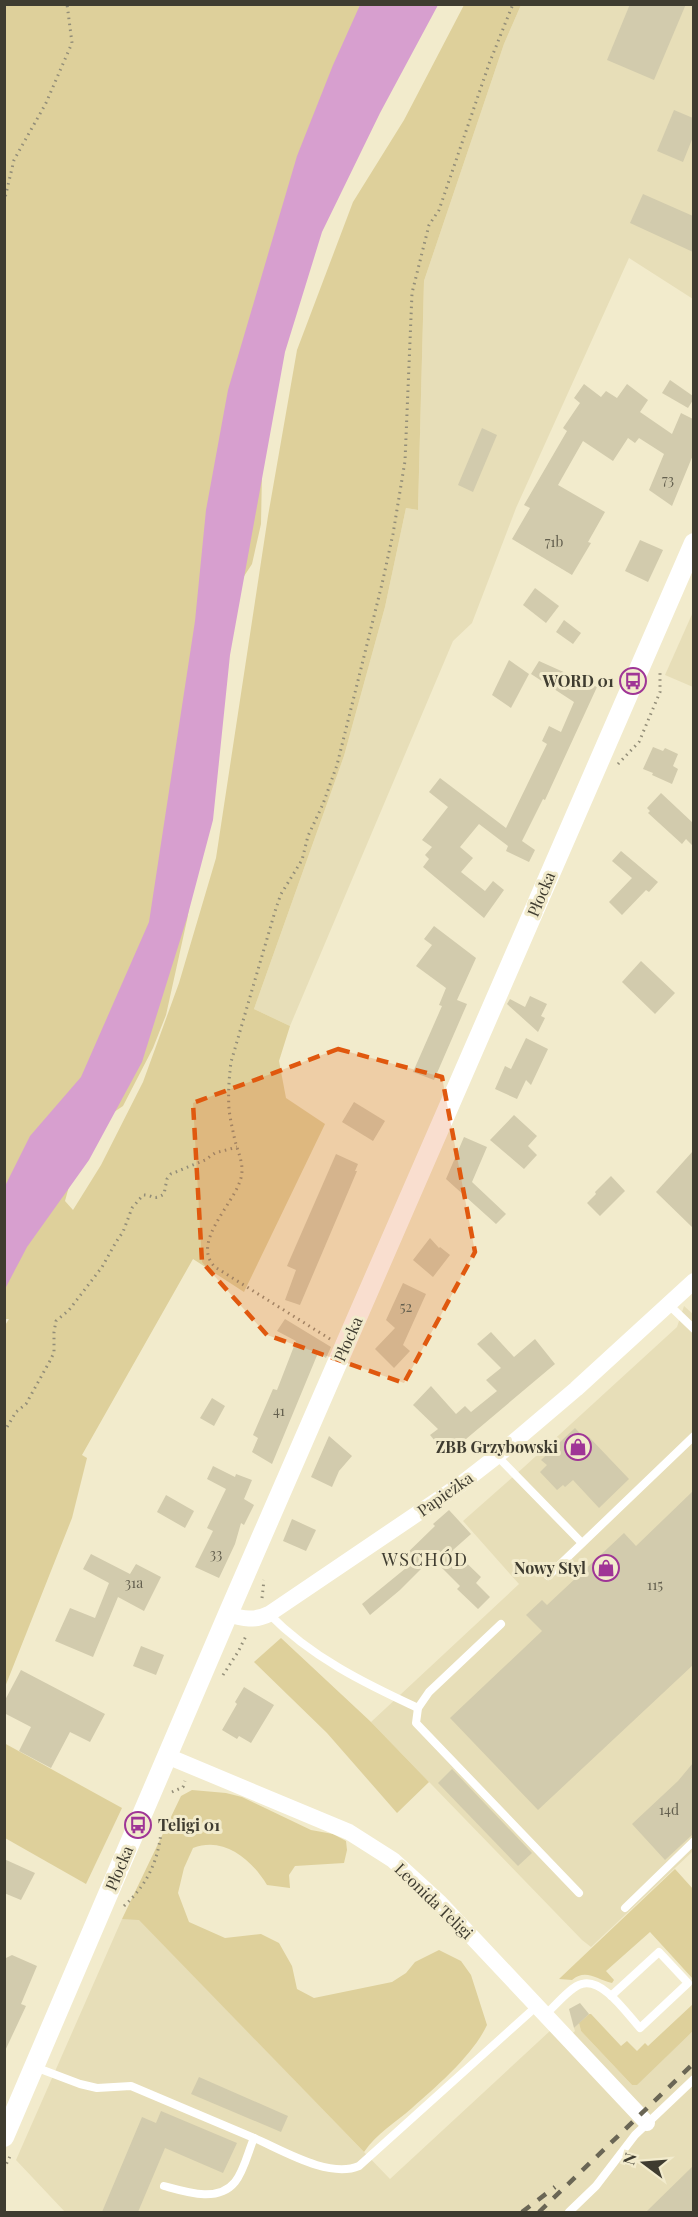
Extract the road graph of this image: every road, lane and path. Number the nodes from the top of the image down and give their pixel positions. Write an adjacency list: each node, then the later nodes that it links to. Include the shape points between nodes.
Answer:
1 (66, 4): 3 (path, via 72,43 46,103 14,160)
2 (513, 4): 5 (path, via 439,210 429,225 412,293 405,461 393,534 337,765 302,860 278,901 235,1047 228,1086)
3 (4, 202)
4 (692, 550): 9 (street, Płocka)
5 (237, 1147): 9 (path, via 241,1179 210,1236 206,1251 210,1263 329,1339); 10 (path, via 171,1174 161,1196 143,1195 137,1199 102,1268 56,1321 51,1359 26,1404)
6 (693, 1281): 7 (street, Papieżka)
7 (668, 1304): 8 (lane); 12 (street, Papieżka)
8 (693, 1329)
9 (346, 1345): 15 (street, Płocka)
10 (4, 1432)
11 (693, 1436): 13 (lane)
12 (497, 1456): 13 (lane); 16 (street, Papieżka)
13 (582, 1544): 14 (lane)
14 (548, 1576)
15 (228, 1614): 16 (street, Papieżka, via 246,1619); 19 (street, Płocka)
16 (269, 1614): 18 (lane, via 319,1657)
17 (501, 1624): 18 (lane, via 429,1692)
18 (418, 1708): 21 (lane, via 416,1723)
19 (167, 1756): 24 (street, Leonida Teligi, via 370,1844 440,1903); 25 (street, Płocka)
20 (693, 1841): 22 (lane)
21 (579, 1893)
22 (625, 1908)
23 (611, 1996): 23 (lane, via 640,2028 688,1983 658,1952); 24 (lane, via 598,1985 581,1984)
24 (542, 2010): 27 (street, Leonida Teligi); 29 (lane, via 366,2161 350,2170 326,2168)
25 (34, 2067): 28 (street, Płocka); 29 (lane, via 97,2088 131,2086)
26 (693, 2079): 27 (lane)
27 (647, 2122): 31 (lane, via 596,2186)
28 (4, 2137)
29 (254, 2138): 30 (lane, via 237,2180 222,2192 199,2194)
30 (164, 2186)
31 (568, 2212)

